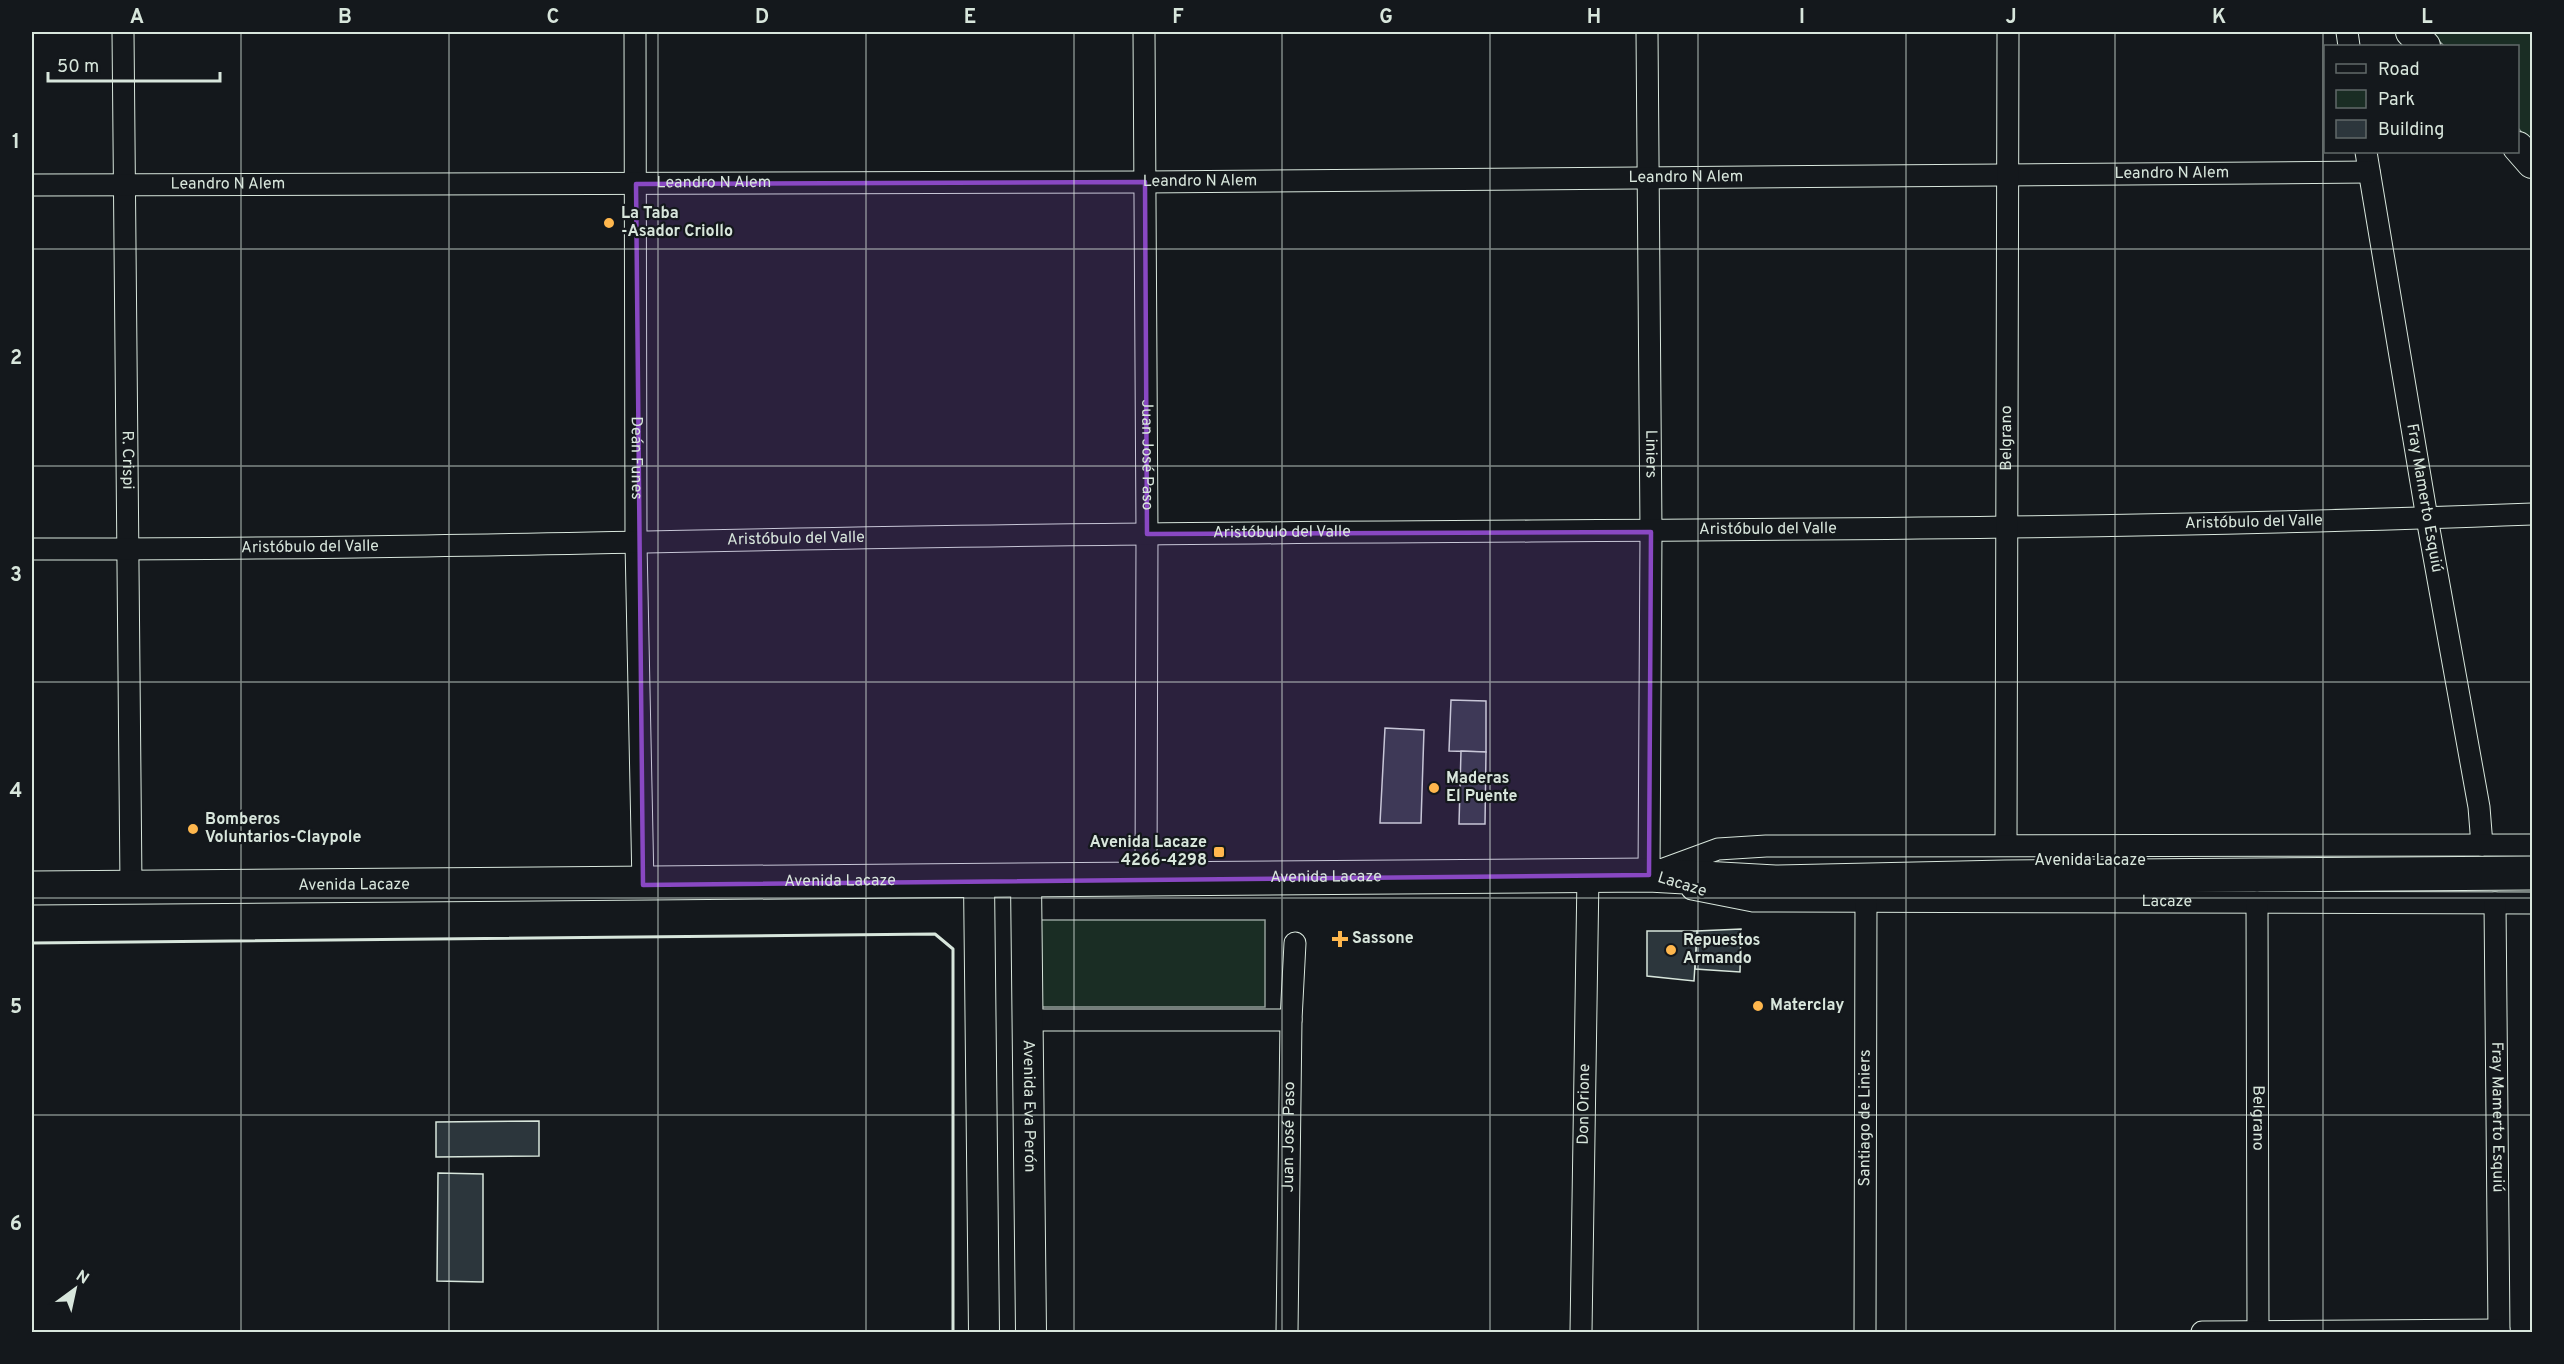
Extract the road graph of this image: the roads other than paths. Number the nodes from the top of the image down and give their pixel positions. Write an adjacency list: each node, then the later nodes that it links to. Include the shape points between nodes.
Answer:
1 (123, 32): 14 (street, R. Crispi)
2 (635, 32): 15 (street, Deán Funes)
3 (1144, 32): 13 (street, Juan José Paso)
4 (1647, 32): 12 (street, Liniers)
5 (2008, 32): 11 (street, Belgrano)
6 (2411, 32): 7 (main road)
7 (2424, 45)
8 (2519, 149): 10 (main road)
9 (2367, 162): 11 (street, Leandro N Alem); 18 (street, Fray Mamerto Esquiú)
10 (2532, 163)
11 (2009, 176): 12 (street, Leandro N Alem); 19 (street, Belgrano)
12 (1647, 178): 13 (street, Leandro N Alem); 20 (street, Liniers)
13 (1145, 182): 15 (street, Leandro N Alem); 21 (street, Juan José Paso)
14 (123, 184): 15 (street, Leandro N Alem); 16 (street, Leandro N Alem); 24 (street, R. Crispi)
15 (636, 184): 22 (street, Deán Funes)
16 (32, 185)
17 (2532, 514): 18 (street, Aristóbulo del Valle)
18 (2427, 518): 19 (street, Aristóbulo del Valle); 25 (street, Fray Mamerto Esquiú, via 2479,807)
19 (2005, 529): 20 (street, Aristóbulo del Valle); 28 (street, Belgrano)
20 (1651, 532): 21 (street, Aristóbulo del Valle); 31 (street, Liniers)
21 (1147, 534): 22 (street, Aristóbulo del Valle); 32 (street, Juan José Paso)
22 (636, 543): 24 (street, Aristóbulo del Valle); 35 (street, Deán Funes)
23 (32, 549): 24 (street, Aristóbulo del Valle)
24 (128, 549): 36 (street, R. Crispi)
25 (2482, 845): 26 (street); 28 (street)
26 (2532, 845)
27 (2532, 859): 28 (main road, Avenida Lacaze)
28 (2005, 861): 29 (main road, Avenida Lacaze); 31 (main road, Avenida Lacaze, via 1775,882)
29 (2532, 873)
30 (1588, 875): 31 (main road, Avenida Lacaze); 32 (main road, Avenida Lacaze); 49 (street, Don Orione)
31 (1649, 875): 38 (street, Lacaze, via 1745,900)
32 (1146, 880): 34 (main road, Avenida Lacaze)
33 (979, 881): 34 (main road, Avenida Lacaze); 35 (main road, Avenida Lacaze); 46 (main road)
34 (1026, 881): 43 (main road, Avenida Eva Perón)
35 (643, 885): 36 (main road, Avenida Lacaze)
36 (131, 886): 37 (main road, Avenida Lacaze)
37 (32, 888)
38 (1866, 901): 39 (street, Lacaze); 50 (street, Santiago de Liniers)
39 (2257, 902): 40 (street, Lacaze); 52 (street, Belgrano)
40 (2495, 903): 41 (street, Lacaze); 45 (street, Fray Mamerto Esquiú)
41 (2532, 903)
42 (1295, 943): 44 (street, Juan José Paso)
43 (1028, 1020): 44 (street); 47 (main road, Avenida Eva Perón)
44 (1291, 1020): 48 (street, Juan José Paso)
45 (2499, 1331): 52 (street)
46 (984, 1332)
47 (1031, 1332)
48 (1287, 1332)
49 (1581, 1332)
50 (1865, 1332)
51 (2202, 1332): 52 (street)
52 (2258, 1332)

